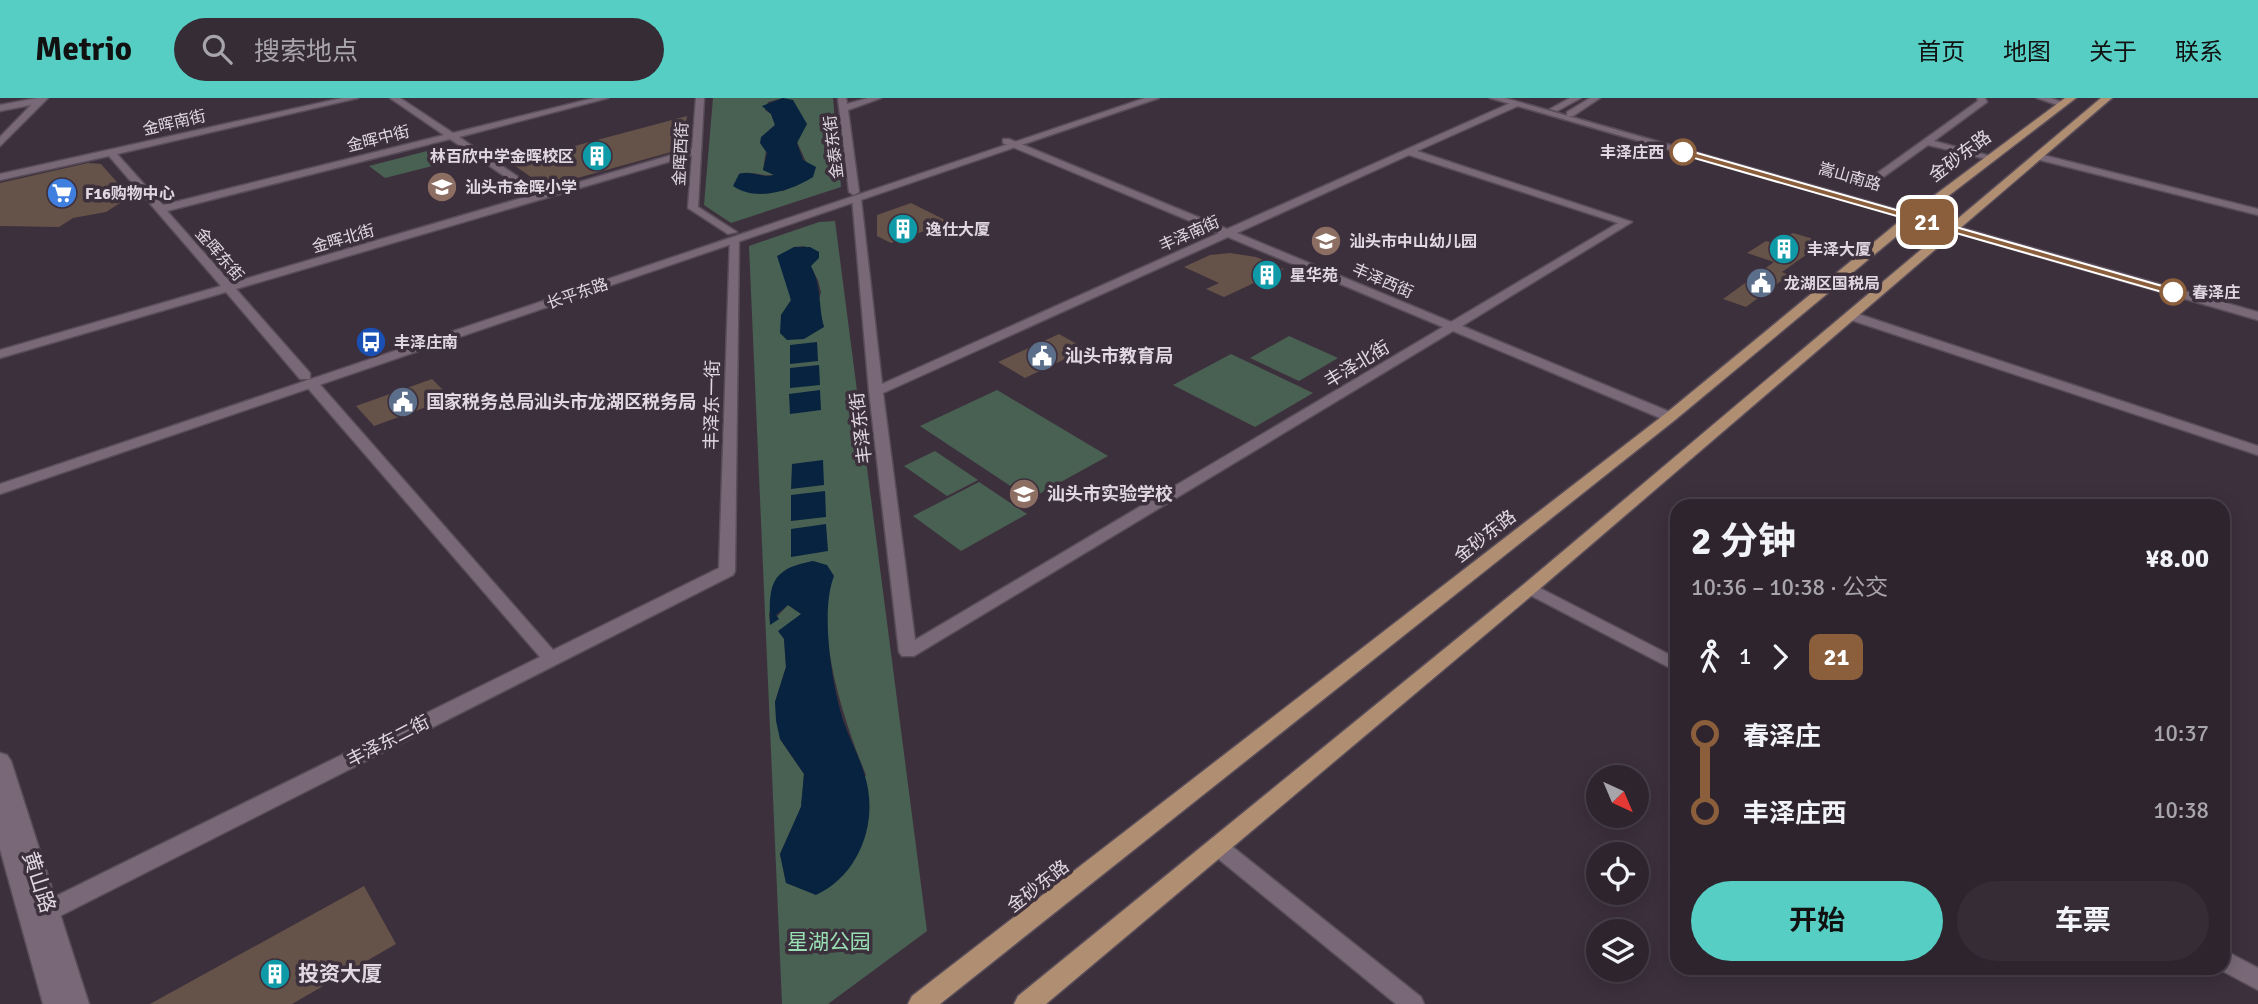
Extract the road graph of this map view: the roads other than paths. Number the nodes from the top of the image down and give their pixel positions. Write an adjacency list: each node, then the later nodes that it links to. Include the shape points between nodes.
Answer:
1 (10, 98): 19 (street)
2 (354, 98): 28 (street, 金晖南街)
3 (394, 98): 23 (street)
4 (604, 98): 23 (street, 金晖中街)
5 (700, 98): 27 (street, 金晖西街)
6 (877, 98): 18 (street)
7 (1133, 98): 26 (street, 长平东路)
8 (1154, 98): 26 (street, 长平东路)
9 (1495, 98): 15 (street, 嵩山南路)
10 (1577, 98): 20 (street)
11 (1596, 98): 21 (street)
12 (1981, 98): 24 (street, via 1983,102)
13 (2041, 98): 16 (street)
14 (2107, 98): 30 (main road)
15 (1515, 101): 20 (street, 嵩山南路); 29 (street, 丰泽南街); 38 (street, 嵩山南路)
16 (2067, 101): 31 (main road, 金砂东路)
17 (38, 102): 19 (street); 19 (street); 22 (street); 25 (street)
18 (843, 103): 34 (street, 金泰东街)
19 (0, 107)
20 (1554, 110): 21 (street, 嵩山南路)
21 (1570, 114): 38 (street, 嵩山南路)
22 (0, 134)
23 (451, 136): 35 (street); 36 (street, 金晖中街)
24 (1926, 142): 31 (street); 32 (street)
25 (0, 143)
26 (1011, 143): 34 (street, 长平东路); 40 (street, 丰泽西街)
27 (695, 151): 35 (street, 金晖北街); 41 (street, 金晖西街, via 693,208)
28 (111, 152): 33 (street, 金晖南街); 36 (street, 金晖东街)
29 (1409, 152): 40 (street, 丰泽南街); 46 (street, 丰泽北街, via 1627,222)
30 (2039, 157): 37 (street); 39 (main road)
31 (1991, 159): 38 (main road, 金砂东路)
32 (1879, 176)
33 (0, 177)
34 (855, 195): 41 (street, 长平东路); 49 (street, 丰泽东街)
35 (540, 196): 42 (street, 金晖北街)
36 (161, 209): 42 (street, 金晖东街)
37 (2258, 212)
38 (1917, 215): 39 (street, 嵩山南路); 50 (main road, 金砂东路)
39 (1958, 227): 43 (street, 嵩山南路); 44 (main road); 45 (street, 嵩山南路)
40 (1228, 233): 46 (street, 丰泽西街); 49 (street, 丰泽南街)
41 (733, 236): 48 (street, 长平东路); 54 (street, 丰泽东一街)
42 (228, 287): 47 (street, 金晖北街); 48 (street, 金晖东街)
43 (2258, 307)
44 (1852, 316): 51 (street); 55 (main road)
45 (2258, 316)
46 (1454, 327): 50 (street, 丰泽西街); 56 (street, 丰泽北街)
47 (0, 354)
48 (308, 379): 52 (street, 长平东路); 53 (street, 长平东路); 57 (street, 金晖东街)
49 (876, 391): 56 (street, 丰泽东街)
50 (1670, 417): 67 (main road, 金砂东路)
51 (2258, 451)
52 (0, 478)
53 (0, 489)
54 (727, 571): 57 (street, 丰泽东二街)
55 (1530, 588): 58 (street); 61 (main road)
56 (908, 652)
57 (551, 659): 62 (street, 丰泽东二街)
58 (1670, 662)
59 (0, 761): 62 (street, 黄山路)
60 (0, 810): 65 (street, 黄山路)
61 (1217, 846): 68 (main road); 69 (street)
62 (48, 911): 66 (street, 黄山路)
63 (2230, 964): 64 (street)
64 (2258, 980)
65 (57, 1004)
66 (76, 1004)
67 (921, 1004)
68 (1027, 1004)
69 (1413, 1004)

